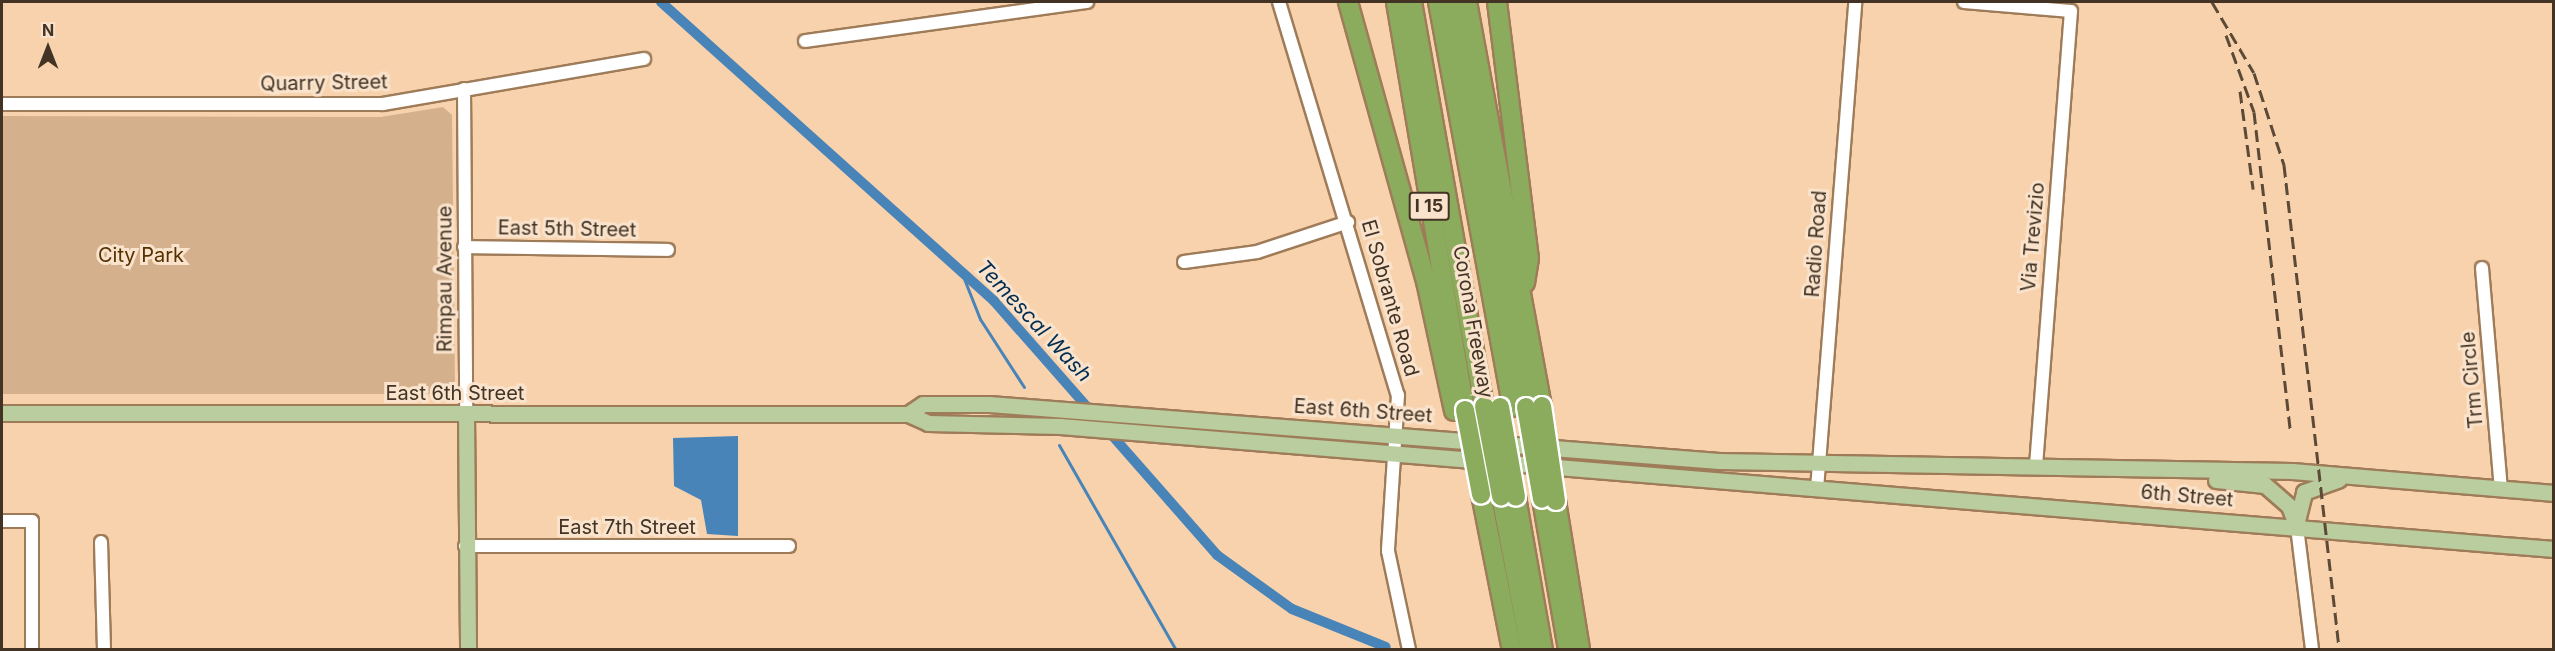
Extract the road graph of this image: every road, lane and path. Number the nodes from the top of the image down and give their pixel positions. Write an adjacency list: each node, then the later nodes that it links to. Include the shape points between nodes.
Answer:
1 (1087, 2): 13 (street)
2 (1279, 2): 17 (street, El Sobrante Road)
3 (1348, 2): 24 (highway)
4 (1396, 2): 24 (highway, Corona Freeway / I 15)
5 (1412, 2): 23 (highway)
6 (1426, 2): 23 (highway)
7 (1438, 2): 23 (highway)
8 (1452, 2): 23 (highway)
9 (1467, 2): 22 (highway)
10 (1497, 2): 22 (highway, via 1529,258)
11 (1856, 2): 30 (street, Radio Road)
12 (1964, 2): 31 (street, Via Trevizio, via 2071,12)
13 (805, 41)
14 (644, 59): 15 (street, Quarry Street)
15 (464, 89): 16 (street, Quarry Street, via 382,104); 18 (street, Rimpau Avenue)
16 (2, 104)
17 (1348, 222): 20 (street, via 1257,252); 28 (street, El Sobrante Road, via 1398,395)
18 (464, 247): 19 (street, East 5th Street); 26 (street, Rimpau Avenue)
19 (668, 250)
20 (1184, 262)
21 (2482, 268): 34 (street, Trm Circle)
22 (1523, 297): 23 (highway)
23 (1513, 407): 37 (highway, bridge); 37 (highway, bridge); 37 (highway)
24 (1459, 410): 44 (highway, bridge, via 1458,435 1474,459)
25 (2, 412): 26 (main road, East 6th Street)
26 (466, 414): 27 (main road, East 6th Street); 41 (main road, Rimpau Avenue)
27 (908, 414): 28 (main road, East 6th Street, via 922,404 1052,409); 29 (main road, East 6th Street, via 928,423 1066,426)
28 (1397, 434): 29 (street, El Sobrante Road); 30 (main road, East 6th Street, via 1707,460)
29 (1394, 452): 35 (main road, East 6th Street); 49 (street, El Sobrante Road, via 1388,532 1393,581)
30 (1818, 464): 31 (main road, 6th Street); 35 (street, Radio Road)
31 (2036, 467): 32 (main road, 6th Street)
32 (2142, 468): 33 (main road, 6th Street); 39 (main road, via 2183,479 2265,485 2289,506)
33 (2374, 478): 34 (main road, 6th Street); 39 (main road, via 2337,479 2304,492)
34 (2501, 488): 36 (main road, 6th Street)
35 (1817, 489): 39 (main road, 6th Street)
36 (2553, 493)
37 (1528, 498): 45 (highway); 45 (highway); 45 (highway)
38 (2, 521): 46 (street, via 32,521)
39 (2297, 527): 43 (main road, 6th Street); 50 (street)
40 (101, 542): 47 (street)
41 (465, 546): 42 (street, East 7th Street); 48 (main road, Rimpau Avenue)
42 (789, 546)
43 (2553, 549)
44 (1510, 641)
45 (1554, 646)
46 (32, 650)
47 (104, 650)
48 (468, 650)
49 (1409, 650)
50 (2312, 650)

